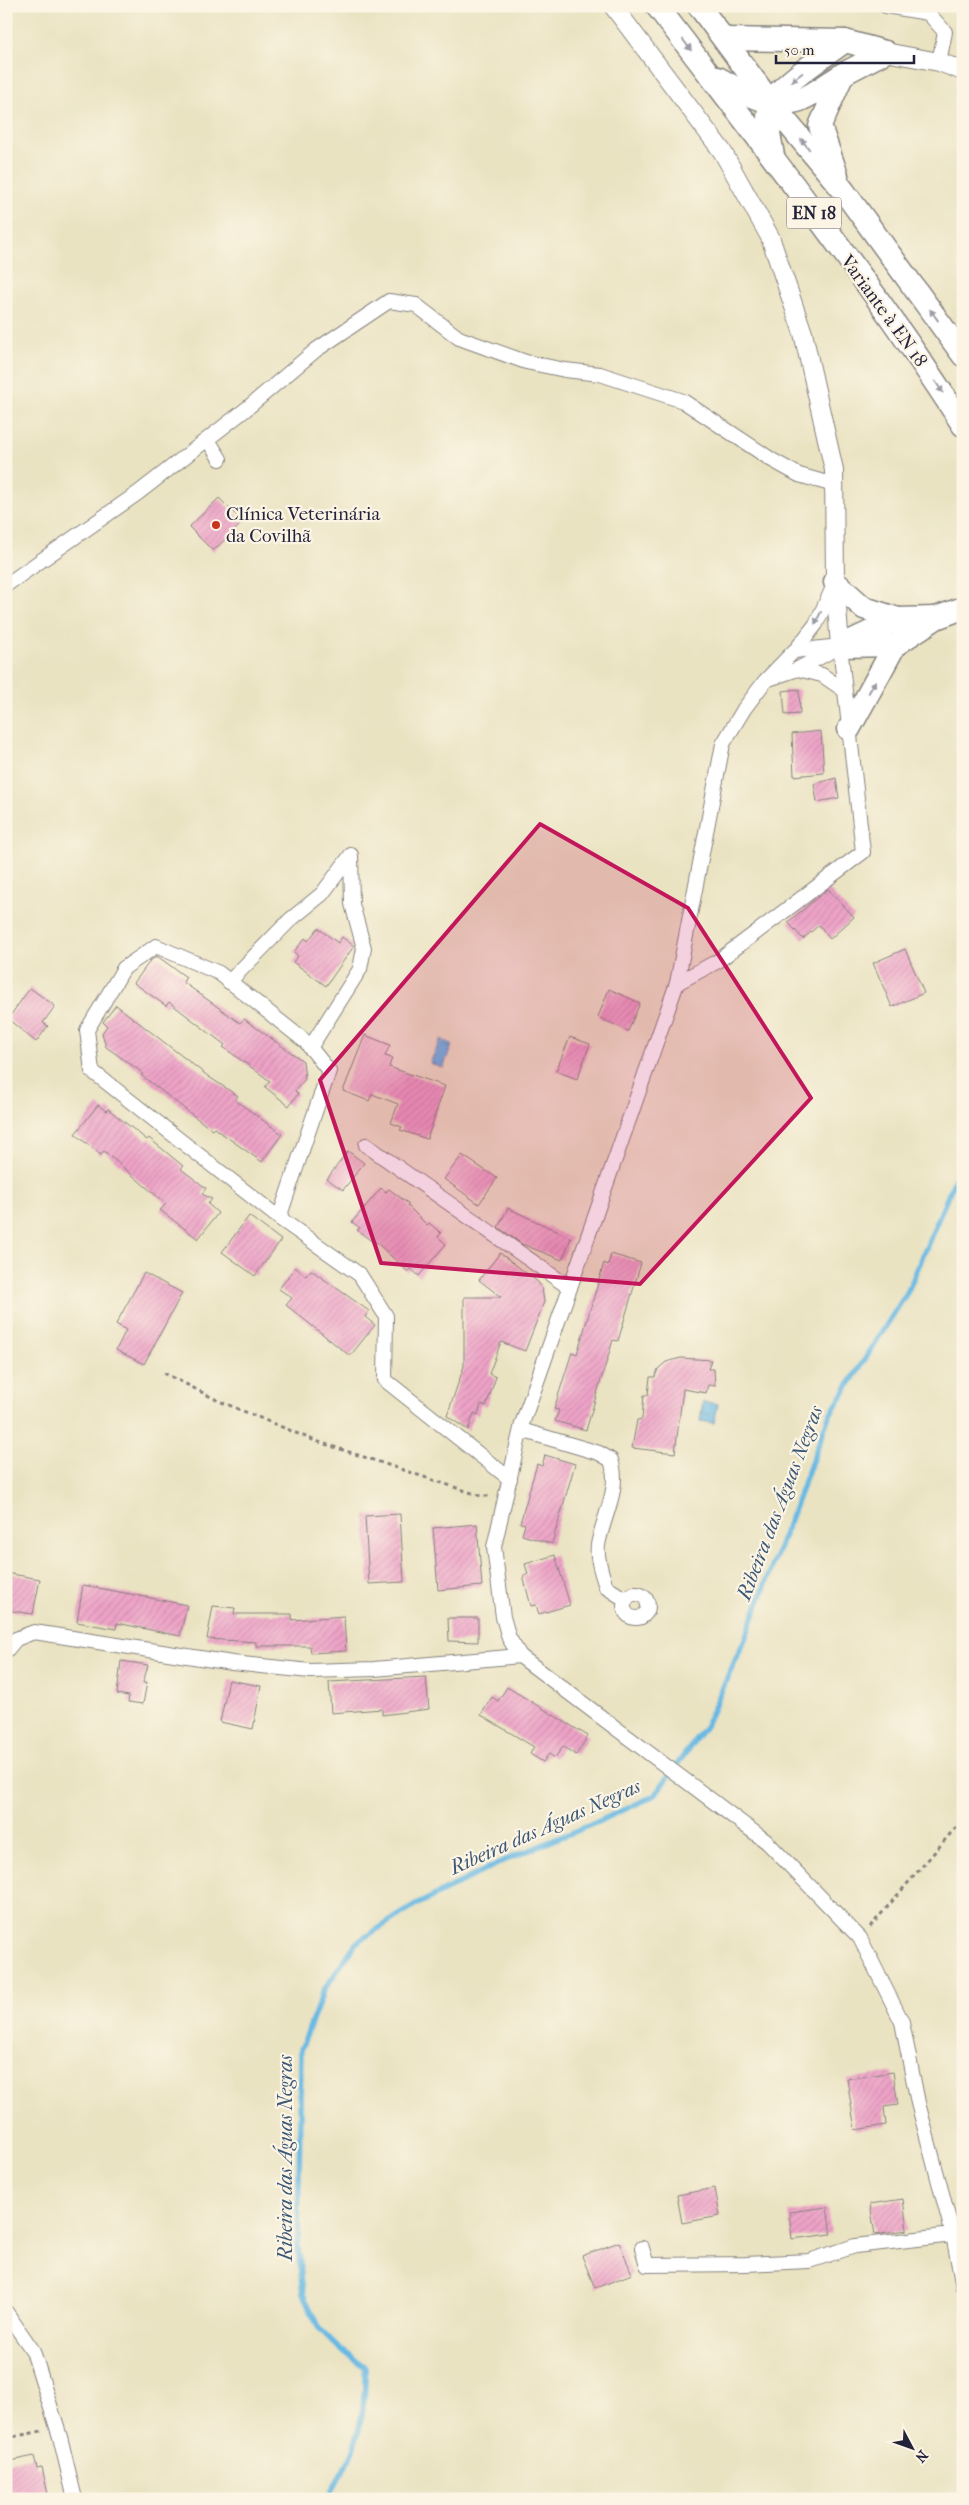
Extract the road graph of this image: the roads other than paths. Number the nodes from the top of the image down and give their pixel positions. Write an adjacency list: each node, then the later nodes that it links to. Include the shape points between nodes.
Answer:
1 (613, 6): 19 (street, via 722,151 770,237 802,333 834,470)
2 (658, 6): 9 (main road, Variante à EN 18 / EN 18, one-way to 9)
3 (698, 6): 5 (main road, Variante à EN 18 / EN 18)
4 (886, 6): 8 (street, via 928,13 945,32)
5 (724, 39): 6 (main road); 12 (main road, Variante à EN 18 / EN 18)
6 (845, 41): 7 (main road); 12 (main road, one-way to 12, via 789,83)
7 (885, 52): 8 (street); 11 (main road)
8 (938, 62): 10 (street)
9 (706, 70): 12 (main road, via 743,93); 13 (main road, Variante à EN 18 / EN 18)
10 (963, 71)
11 (843, 74): 12 (main road, via 800,100); 14 (main road, via 820,126)
12 (771, 103): 13 (main road, via 768,124); 14 (main road, Variante à EN 18 / EN 18, one-way to 12)
13 (774, 159): 16 (main road, Variante à EN 18 / EN 18, one-way to 16, via 932,377)
14 (843, 190): 15 (main road, Variante à EN 18 / EN 18, one-way to 14)
15 (963, 354)
16 (963, 425)
17 (208, 440): 18 (street); 19 (street, via 316,350 389,301 416,305 459,338 526,362 600,374 683,401 772,460 800,475); 21 (street)
18 (220, 459)
19 (834, 485): 20 (street)
20 (835, 582): 24 (main road, via 864,608); 26 (street); 27 (street, one-way to 27, via 816,624)
21 (6, 585)
22 (963, 608): 23 (main road)
23 (936, 618): 24 (main road); 25 (main road)
24 (898, 619): 26 (main road)
25 (895, 645): 26 (main road); 31 (main road, one-way to 25)
26 (840, 646): 27 (street); 28 (street); 30 (street)
27 (795, 651): 29 (street)
28 (798, 669): 29 (street); 30 (street, via 822,675)
29 (766, 680): 33 (street, via 723,744)
30 (844, 690): 31 (street)
31 (849, 728): 33 (street, via 863,852 718,961)
32 (229, 982): 34 (street); 34 (street, via 290,920 322,894 351,855 352,904 364,948 360,969); 36 (street, via 219,973 156,946 124,968 87,1030 92,1071)
33 (677, 984): 37 (street)
34 (310, 1048): 36 (street, via 329,1071)
35 (366, 1145): 37 (street)
36 (279, 1218): 39 (street, via 360,1275 386,1316 385,1380)
37 (570, 1288): 38 (street)
38 (521, 1430): 39 (street); 40 (street, via 599,1453 611,1460 616,1474 598,1546 600,1568 606,1587)
39 (510, 1479): 43 (street, via 494,1547 503,1617 509,1638)
40 (626, 1600)
41 (11, 1637): 42 (street); 43 (street, via 34,1632 232,1663 310,1671)
42 (6, 1651)
43 (520, 1656): 44 (street, via 767,1842 860,1938 902,2022 918,2103)
44 (953, 2235): 45 (street, via 855,2246 809,2261 746,2264 647,2265); 46 (street)
45 (642, 2248)
46 (963, 2287)
47 (6, 2312): 48 (street, via 33,2351 58,2428)
48 (75, 2499)

